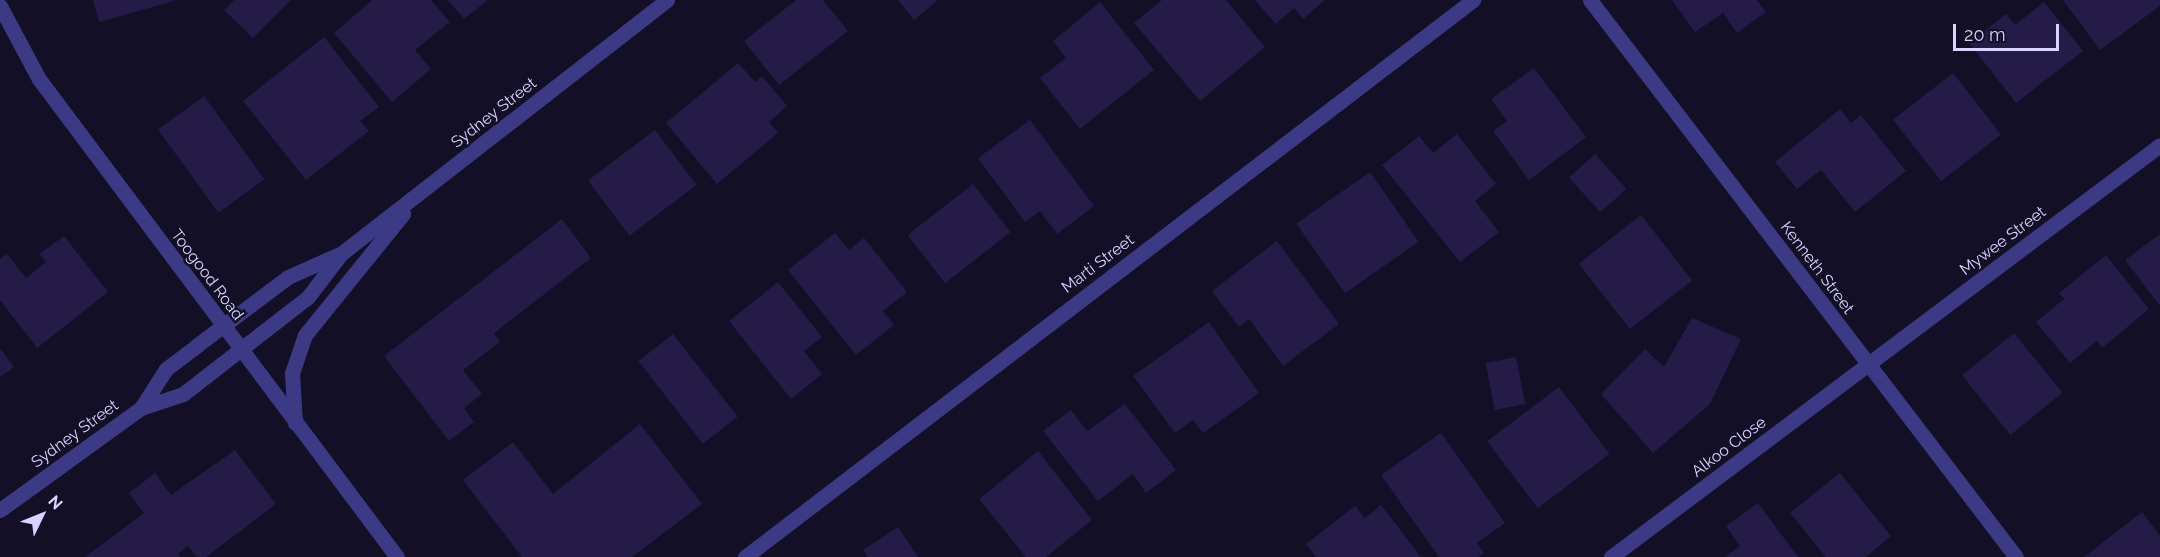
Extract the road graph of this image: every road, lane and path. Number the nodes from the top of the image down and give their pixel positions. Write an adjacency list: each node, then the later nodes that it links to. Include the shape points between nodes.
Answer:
1 (667, 0): 6 (street, Sydney Street)
2 (1473, 0): 15 (street, Marti Street)
3 (1590, 0): 10 (street, Kenneth Street)
4 (0, 6): 8 (street, Toogood Road, via 39,79)
5 (2160, 145): 10 (street, Mywee Street)
6 (420, 193): 7 (street, Sydney Street); 12 (street, via 305,335 292,373)
7 (342, 253): 8 (street, Sydney Street, via 288,277); 9 (street, Sydney Street, via 308,297)
8 (223, 326): 9 (street, Toogood Road); 11 (street, Sydney Street, via 166,369)
9 (240, 349): 11 (street, Sydney Street, via 183,393); 12 (street, Toogood Road)
10 (1868, 365): 16 (street, Alkoo Close); 17 (street, Kenneth Street)
11 (141, 408): 13 (street, Sydney Street)
12 (295, 424): 14 (street, Toogood Road)
13 (0, 510)
14 (397, 557)
15 (745, 557)
16 (1611, 557)
17 (2016, 557)

